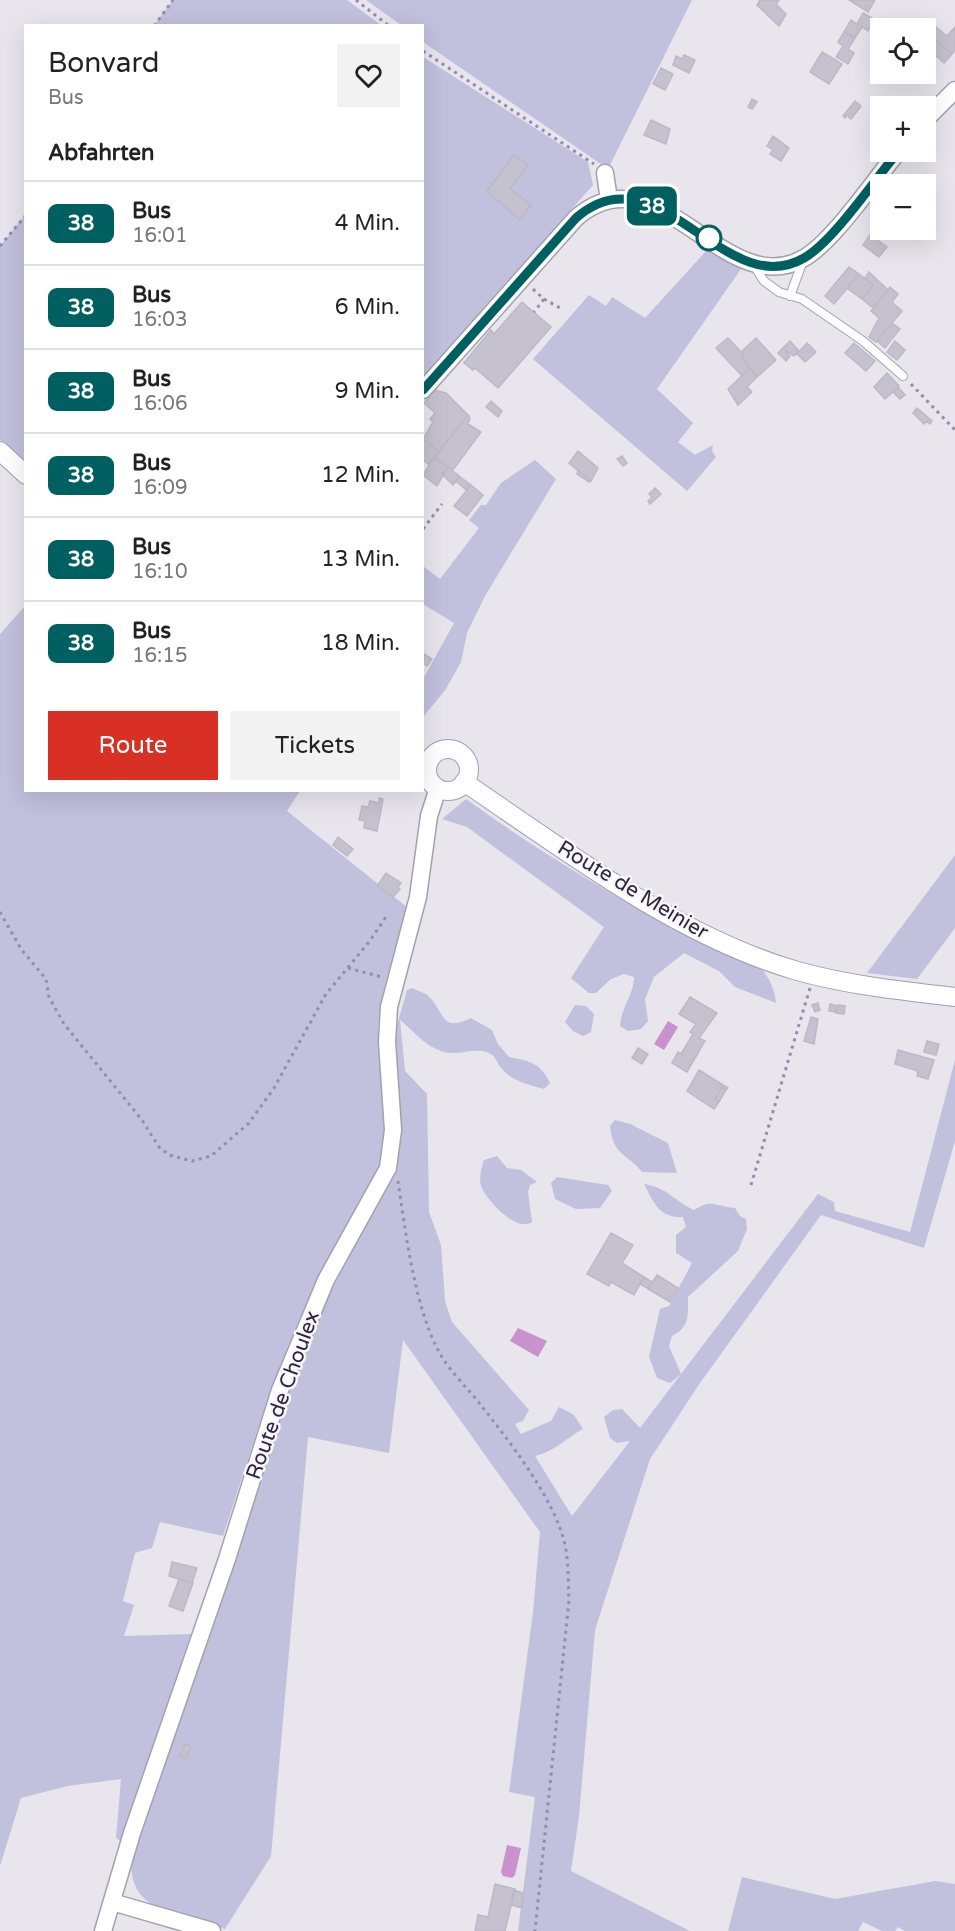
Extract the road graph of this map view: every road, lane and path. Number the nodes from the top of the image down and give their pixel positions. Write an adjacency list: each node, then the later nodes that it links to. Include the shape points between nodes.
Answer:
1 (173, 0): 3 (path)
2 (356, 0): 4 (path)
3 (155, 24)
4 (386, 24)
5 (424, 52): 9 (path, via 563,141)
6 (955, 90): 7 (street)
7 (936, 109)
8 (890, 162): 13 (street, via 821,246)
9 (605, 173): 10 (street)
10 (609, 200): 14 (street, via 650,205); 15 (street, via 596,203 576,218)
11 (24, 217): 12 (path)
12 (0, 246)
13 (804, 258): 14 (street, via 779,266); 16 (lane)
14 (753, 264): 16 (lane, via 764,281)
15 (520, 278): 17 (path); 21 (street)
16 (790, 296): 20 (lane, via 802,299 862,341)
17 (544, 299): 18 (path); 19 (path)
18 (562, 309)
19 (534, 312)
20 (903, 376): 22 (path)
21 (424, 389)
22 (954, 427)
23 (0, 451): 24 (street)
24 (24, 473)
25 (442, 504): 26 (path)
26 (424, 528)
27 (427, 756): 28 (street, via 442,750 457,751 467,761); 29 (street, via 429,778)
28 (464, 782): 29 (street, via 452,790); 33 (street, Route de Meinier, via 685,926 763,959)
29 (438, 788): 34 (street, Route de Choulex, via 429,816 418,897)
30 (0, 912): 32 (path, via 21,949 46,979 49,997 64,1024 142,1120 159,1147 181,1160 211,1156 249,1124 274,1088 326,994)
31 (388, 914): 32 (path)
32 (348, 968): 34 (path)
33 (814, 975): 35 (street, Route de Meinier); 37 (path)
34 (396, 980): 38 (street, Route de Choulex, via 387,1024 393,1130 388,1168 327,1280 295,1350)
35 (955, 997)
36 (398, 1180): 41 (path, via 415,1276 438,1351 532,1477 565,1547 569,1600)
37 (751, 1185)
38 (112, 1902): 39 (street, Route de Choulex); 40 (street)
39 (103, 1931)
40 (212, 1931)
41 (535, 1931)

